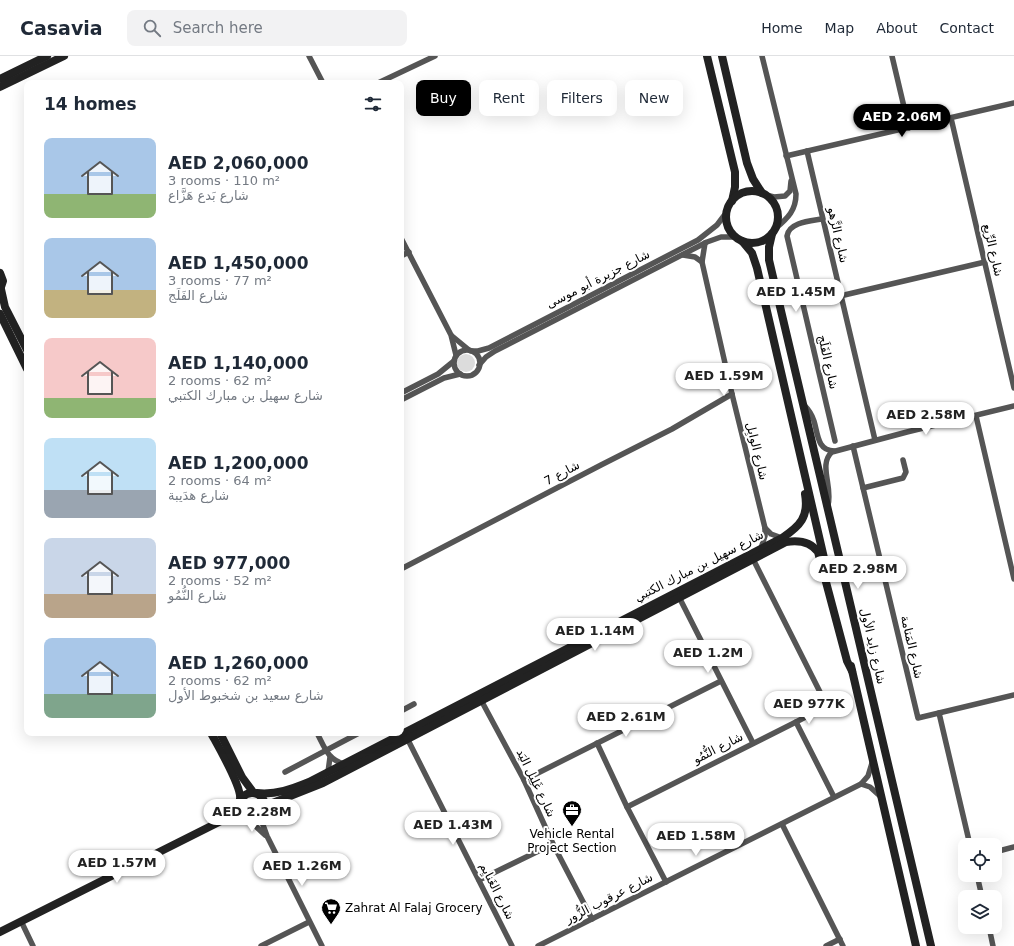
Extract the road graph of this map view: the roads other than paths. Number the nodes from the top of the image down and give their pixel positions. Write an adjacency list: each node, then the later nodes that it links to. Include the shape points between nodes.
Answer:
1 (47, 56): 9 (street)
2 (64, 56): 12 (street)
3 (309, 56): 10 (street)
4 (435, 56): 11 (street)
5 (708, 56): 20 (street, via 735,172 736,187)
6 (722, 56): 19 (street, via 747,163 753,179)
7 (762, 56): 17 (street)
8 (892, 56): 15 (street)
9 (0, 79)
10 (321, 80)
11 (384, 80)
12 (0, 87)
13 (1014, 104): 14 (street)
14 (950, 118): 15 (street); 31 (street, شارع الرِّيع)
15 (909, 128): 16 (street)
16 (807, 151): 17 (street); 22 (street, شارع الزَّهو)
17 (786, 156): 18 (street)
18 (791, 179): 19 (street, via 790,191 785,196 774,197); 23 (street, via 796,194 794,206 788,218)
19 (764, 194): 20 (street, via 744,193); 23 (street, via 776,208 778,216)
20 (732, 201): 21 (street)
21 (726, 213): 24 (street, via 728,226); 38 (street, شارع جزيرة أبو موسى, via 711,231 698,240 489,348)
22 (822, 219): 34 (street, شارع الزَّهو); 52 (street, شارع الفَلَج, via 793,226 788,230 787,236)
23 (774, 231): 24 (street, via 760,241 751,243); 47 (street, شارع زايد الأول, via 769,247 769,260)
24 (739, 239): 25 (street, شارع جزيرة أبو موسى, via 721,237); 50 (street, via 752,253 756,264)
25 (705, 243): 29 (street, شارع جزيرة أبو موسى); 30 (street, شارع الوابِل)
26 (404, 244): 27 (street)
27 (408, 252): 28 (street); 36 (street)
28 (404, 254)
29 (682, 255): 30 (street, via 691,255); 41 (street, شارع جزيرة أبو موسى, via 495,351)
30 (702, 262): 45 (street, شارع الوابِل)
31 (985, 262): 34 (street); 43 (street, شارع الرِّيع)
32 (0, 272): 33 (street, via 3,281)
33 (0, 290): 37 (street)
34 (840, 296): 51 (street, شارع الزَّهو)
35 (0, 314): 40 (street)
36 (451, 335): 38 (street); 39 (street)
37 (24, 344)
38 (470, 351): 39 (street, via 462,351); 41 (street, via 477,355)
39 (455, 358): 42 (street, via 456,371); 44 (street, via 438,374)
40 (24, 363)
41 (479, 366): 42 (street, via 472,375)
42 (460, 374): 46 (street, via 444,378)
43 (1014, 388)
44 (404, 391)
45 (732, 394): 58 (street, شارع الوابِل); 62 (street, شارع 7, via 672,429)
46 (404, 398)
47 (804, 405): 54 (street, via 813,417 821,444 826,450); 57 (street, شارع زايد الأول)
48 (1014, 406): 49 (street)
49 (976, 416): 51 (street); 63 (street)
50 (794, 425): 59 (street, شارع سهيل بن مبارك الكتبي, via 794,445 806,509 797,527); 65 (street)
51 (875, 440): 53 (street)
52 (835, 441)
53 (853, 446): 54 (street); 56 (street, شارع المَتامة)
54 (834, 451): 57 (street, via 828,456 825,464 830,493)
55 (903, 460): 56 (street, via 906,472 903,478)
56 (863, 488): 71 (street, شارع المَتامة, via 918,718)
57 (828, 506): 120 (street, شارع زايد الأول)
58 (765, 528): 59 (street, via 771,534); 60 (street, شارع الوابِل)
59 (782, 538): 60 (street, شارع سهيل بن مبارك الكتبي)
60 (761, 548): 73 (street, شارع سهيل بن مبارك الكتبي)
61 (753, 559): 64 (street, شارع سهيل بن مبارك الكتبي); 65 (street, شارع سهيل بن مبارك الكتبي, via 780,544 792,541 803,542 814,548 820,559 847,662); 72 (street, شارع النُّمُو, via 823,698 820,709)
62 (404, 567)
63 (1014, 579)
64 (679, 598): 66 (street); 68 (street, شارع سهيل بن مبارك الكتبي)
65 (852, 671): 84 (street)
66 (721, 681): 80 (street); 81 (street)
67 (1014, 696): 71 (street)
68 (481, 700): 79 (street, شارع سهيل بن مبارك الكتبي); 88 (street, شارع غَلِيل اليَد)
69 (414, 704): 70 (street)
70 (404, 709)
71 (938, 713): 100 (street)
72 (796, 722): 80 (street, شارع النُّمُو); 92 (street)
73 (404, 733)
74 (212, 736): 93 (street, via 236,784 240,794)
75 (222, 736): 90 (street, via 242,777)
76 (319, 736): 82 (street)
77 (353, 736): 82 (street)
78 (399, 736): 85 (street, شارع سهيل بن مبارك الكتبي)
79 (408, 738): 95 (street, شارع سهيل بن مبارك الكتبي, via 323,783); 104 (street, شارع الغَنايِم)
80 (753, 743): 94 (street, شارع النُّمُو)
81 (597, 744): 88 (street); 94 (street)
82 (326, 750): 83 (street); 86 (street)
83 (330, 757): 85 (street); 87 (street)
84 (873, 761): 89 (street, via 871,772); 91 (street)
85 (345, 764): 87 (street, شارع سهيل بن مبارك الكتبي)
86 (285, 772)
87 (328, 772): 90 (street, شارع سهيل بن مبارك الكتبي, via 282,792)
88 (524, 780): 101 (street, شارع غَلِيل اليَد)
89 (861, 784): 91 (street, via 870,787); 92 (street, شارع عرقوب الزُّور)
90 (255, 793): 93 (street, via 245,794); 95 (street, via 263,799)
91 (880, 796): 119 (street)
92 (834, 797): 98 (street, شارع عرقوب الزُّور)
93 (239, 801): 96 (street, via 239,811); 97 (street, via 233,812)
94 (627, 807): 105 (street)
95 (264, 810): 96 (street, via 256,818); 99 (street, via 263,825)
96 (246, 818): 97 (street); 99 (street)
97 (225, 819): 107 (street)
98 (782, 824): 105 (street, شارع عرقوب الزُّور); 111 (street)
99 (267, 836): 108 (street)
100 (968, 838)
101 (553, 844): 104 (street); 106 (street, شارع غَلِيل اليَد)
102 (1014, 847): 103 (street)
103 (1002, 850)
104 (479, 880): 115 (street, شارع الغَنايِم)
105 (666, 882): 106 (street, شارع عرقوب الزُّور)
106 (592, 919): 116 (street, شارع عرقوب الزُّور)
107 (21, 921): 109 (street); 112 (street)
108 (309, 922): 113 (street); 114 (street)
109 (0, 932)
110 (990, 934): 121 (street)
111 (840, 939): 117 (street); 118 (street)
112 (33, 946)
113 (261, 946)
114 (322, 946)
115 (512, 946)
116 (538, 946)
117 (826, 946)
118 (843, 946)
119 (916, 946)
120 (931, 946)
121 (993, 946)

